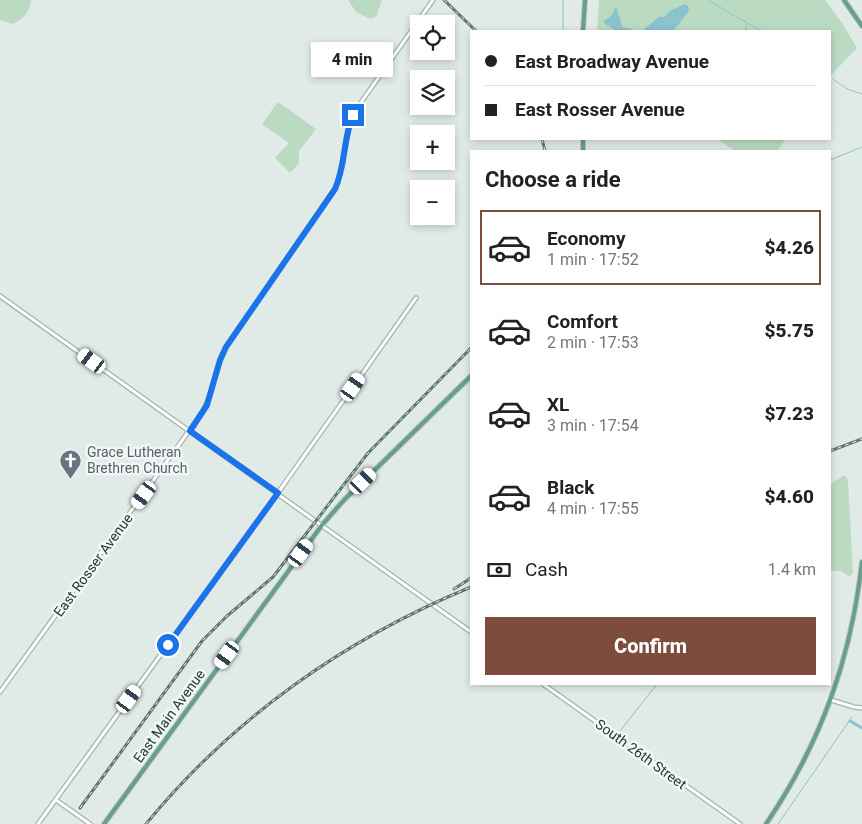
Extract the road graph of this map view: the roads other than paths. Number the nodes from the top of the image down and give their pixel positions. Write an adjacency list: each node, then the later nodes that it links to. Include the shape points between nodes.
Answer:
1 (433, 0): 9 (street, East Rosser Avenue, via 355,111 348,128 342,171 335,189 226,347 207,405)
2 (584, 0): 5 (main road)
3 (844, 0): 4 (main road)
4 (862, 26)
5 (583, 30)
6 (0, 296): 9 (street)
7 (416, 298): 10 (street)
8 (470, 377): 11 (main road, East Main Avenue)
9 (190, 431): 10 (street); 15 (street, East Rosser Avenue)
10 (278, 493): 11 (street); 18 (street)
11 (322, 525): 13 (street); 21 (main road, East Main Avenue)
12 (862, 562): 16 (main road, via 851,629)
13 (470, 631)
14 (545, 685): 22 (street, South 26th Street)
15 (0, 692)
16 (831, 700): 17 (street); 23 (main road, via 804,761)
17 (862, 708)
18 (56, 800): 19 (street); 20 (street)
19 (38, 824)
20 (90, 824)
21 (104, 824)
22 (740, 824)
23 (766, 824)

